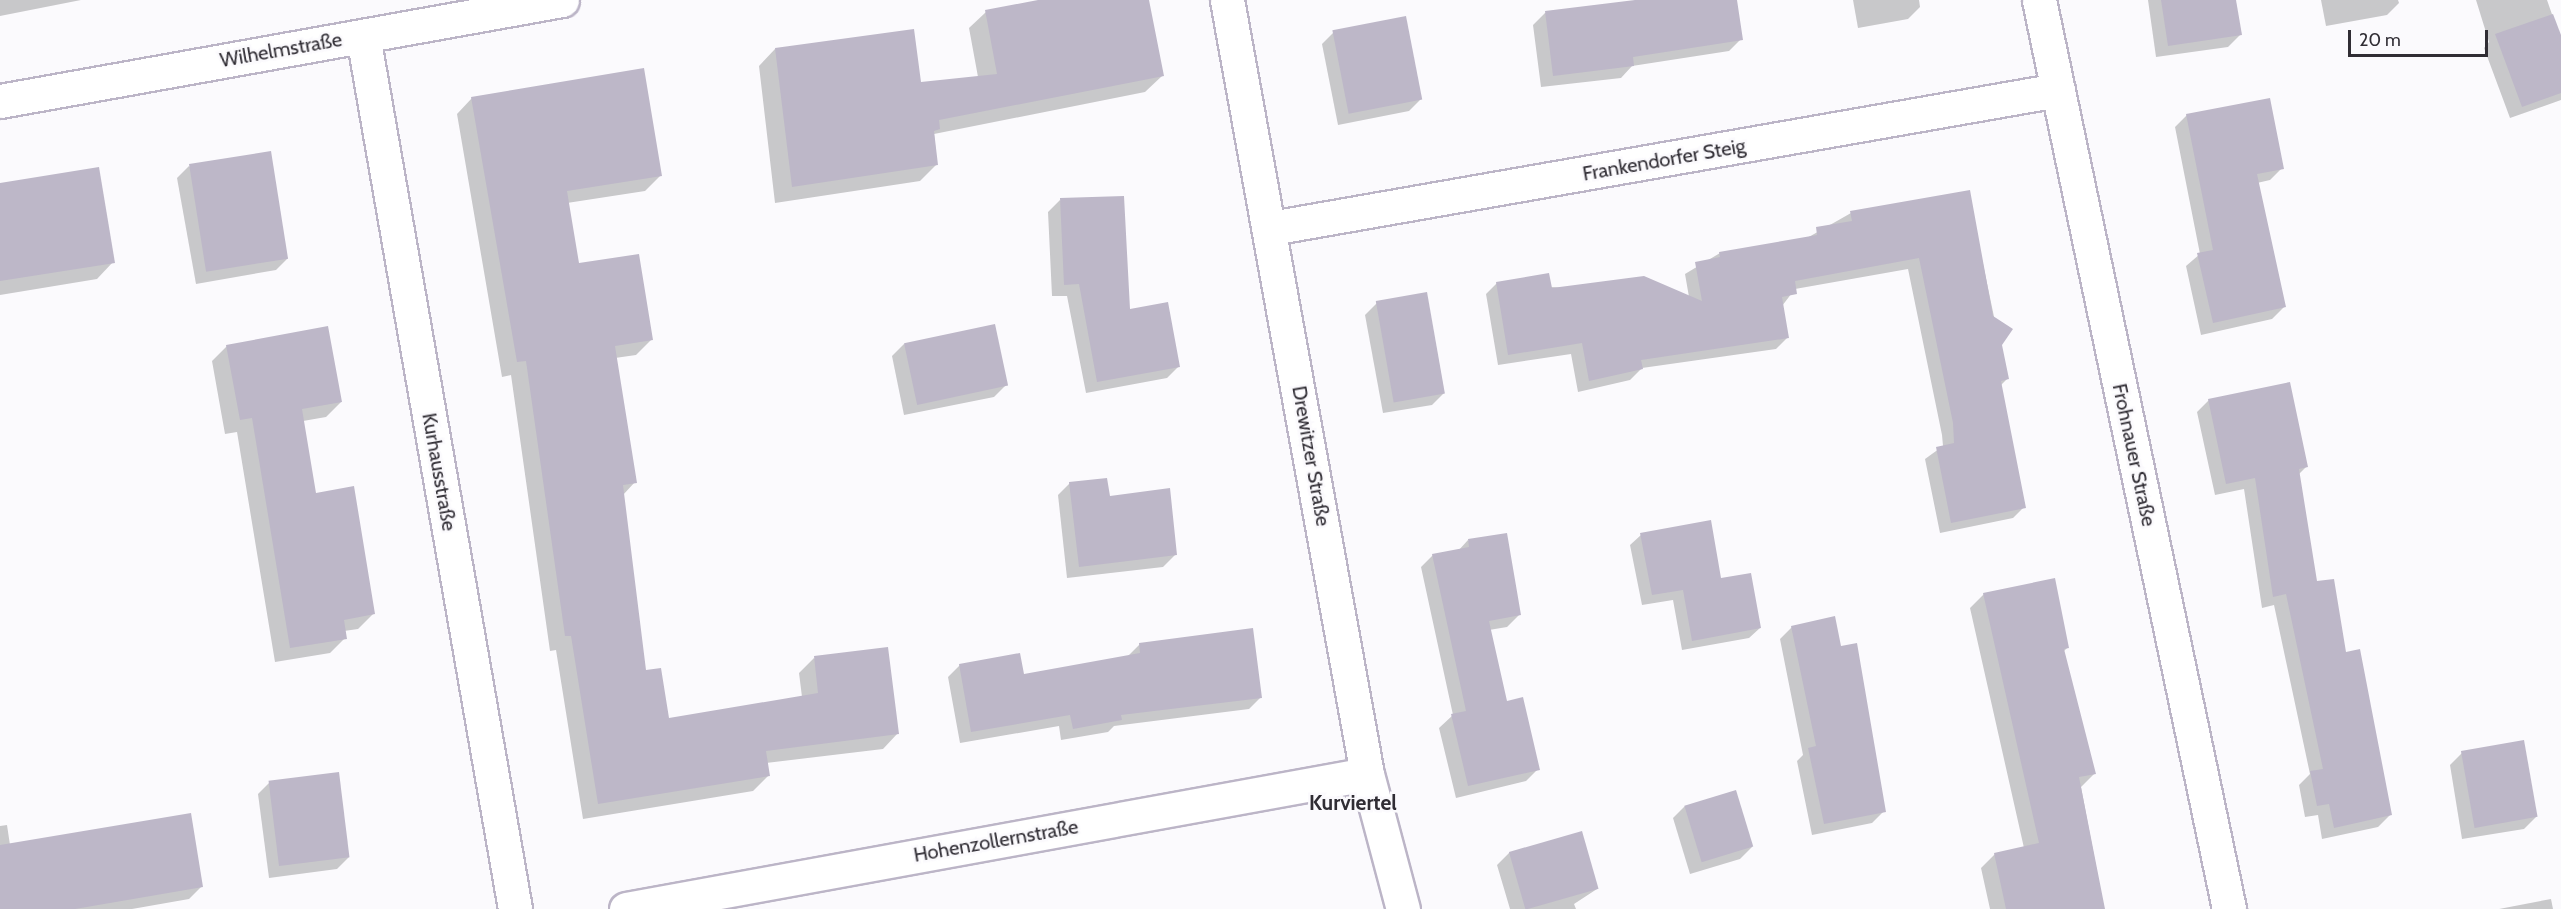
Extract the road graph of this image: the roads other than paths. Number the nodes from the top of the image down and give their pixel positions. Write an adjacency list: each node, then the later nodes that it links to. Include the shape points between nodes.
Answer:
1 (562, 0): 4 (street, Wilhelmstraße)
2 (1227, 0): 7 (street, Drewitzer Straße)
3 (2039, 0): 5 (street, Frohnauer Straße)
4 (363, 36): 6 (street, Wilhelmstraße); 9 (street, Kurhausstraße)
5 (2058, 90): 7 (street, Frankendorfer Steig); 12 (street, Frohnauer Straße)
6 (0, 101)
7 (1271, 228): 8 (street, Drewitzer Straße)
8 (1367, 774): 10 (street, Hohenzollernstraße); 11 (street, Drewitzer Straße)
9 (515, 909)
10 (626, 909)
11 (1403, 909)
12 (2229, 909)

